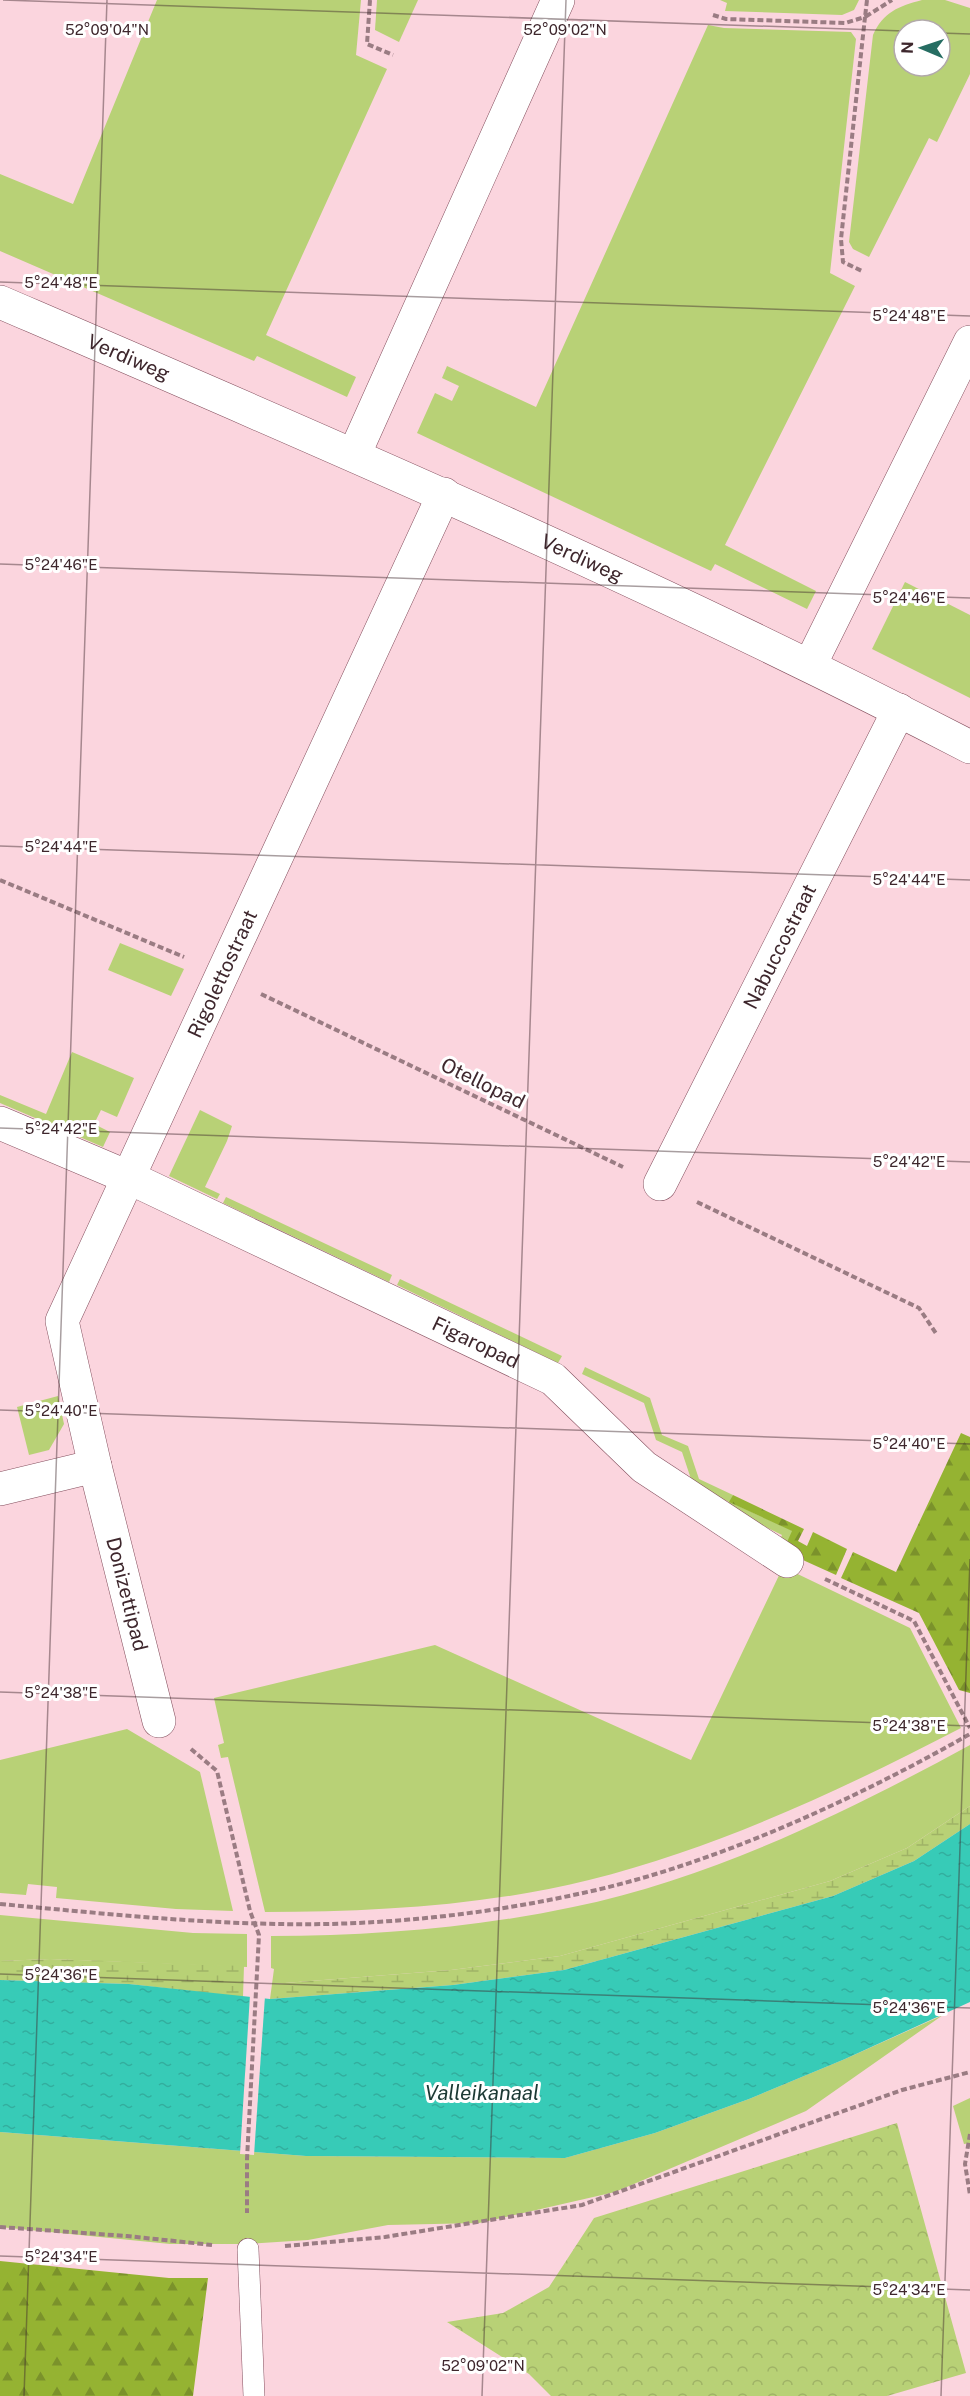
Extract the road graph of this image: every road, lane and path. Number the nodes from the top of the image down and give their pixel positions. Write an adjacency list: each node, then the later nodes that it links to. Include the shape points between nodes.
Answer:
1 (370, 0): 7 (path, via 367,44)
2 (558, 0): 11 (street)
3 (867, 0): 6 (path)
4 (892, 0): 6 (path)
5 (713, 15): 6 (path, via 726,19 845,23)
6 (865, 17): 8 (path, via 841,239 843,262)
7 (393, 55)
8 (862, 271)
9 (0, 302): 11 (street, Verdiweg)
10 (970, 342): 13 (street)
11 (354, 455): 12 (street, Verdiweg)
12 (444, 494): 13 (street, Verdiweg); 17 (street, Rigolettostraat)
13 (810, 665): 14 (street, Verdiweg)
14 (899, 710): 15 (street, Verdiweg); 20 (street, Nabuccostraat)
15 (970, 747)
16 (0, 880): 17 (path, Otellopad)
17 (223, 976): 19 (street, Rigolettostraat); 20 (path, Otellopad)
18 (0, 1123): 19 (street, Figaropad)
19 (130, 1178): 22 (street, Rigolettostraat, via 62,1322); 24 (street, Figaropad, via 553,1379 644,1467)
20 (660, 1184): 21 (path, Otellopad, via 918,1308)
21 (937, 1335)
22 (95, 1466): 23 (street); 25 (street, Donizettipad)
23 (0, 1489)
24 (787, 1561): 26 (path, via 914,1621)
25 (159, 1721): 29 (path, via 216,1771)
26 (970, 1728)
27 (970, 1734): 29 (path, via 787,1824 686,1863 580,1894 448,1916 329,1924)
28 (0, 1904): 29 (path, via 185,1921)
29 (254, 1923): 34 (path, via 260,1935 247,2160)
30 (970, 2072): 34 (path, via 902,2091 582,2205 385,2237)
31 (970, 2134): 32 (path, via 964,2164)
32 (970, 2195)
33 (0, 2227): 34 (path)
34 (249, 2249): 35 (lane)
35 (254, 2396)

